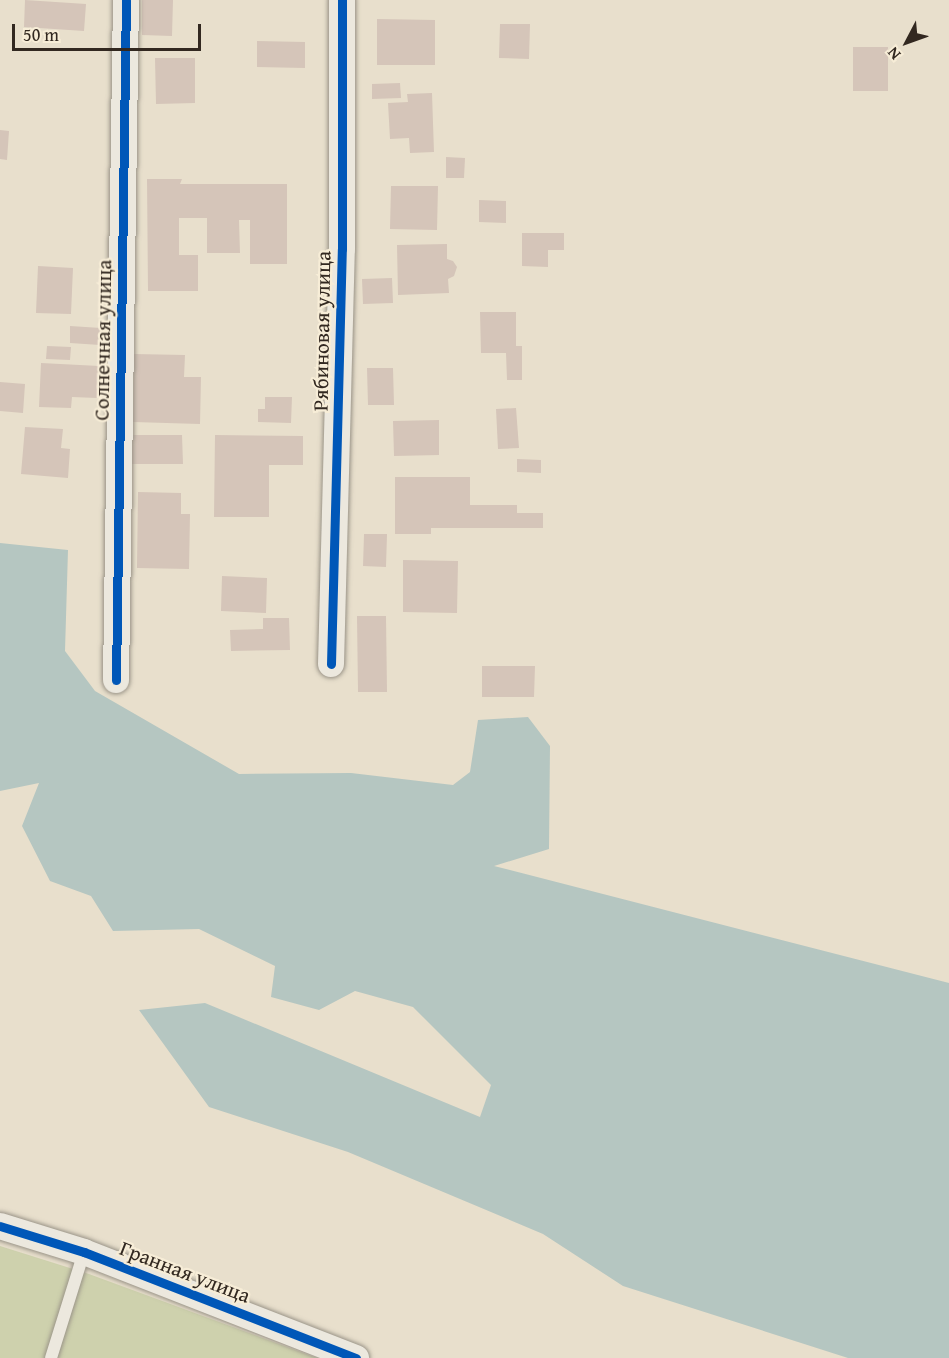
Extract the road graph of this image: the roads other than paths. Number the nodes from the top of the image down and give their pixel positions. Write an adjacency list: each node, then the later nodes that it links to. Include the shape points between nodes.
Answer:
1 (126, 0): 4 (street, Солнечная улица)
2 (342, 0): 3 (street, Рябиновая улица, via 342,249)
3 (331, 664)
4 (116, 680)
5 (0, 1226): 6 (street, Гранная улица)
6 (84, 1252): 7 (lane); 8 (street, Гранная улица)
7 (51, 1358)
8 (356, 1358)

